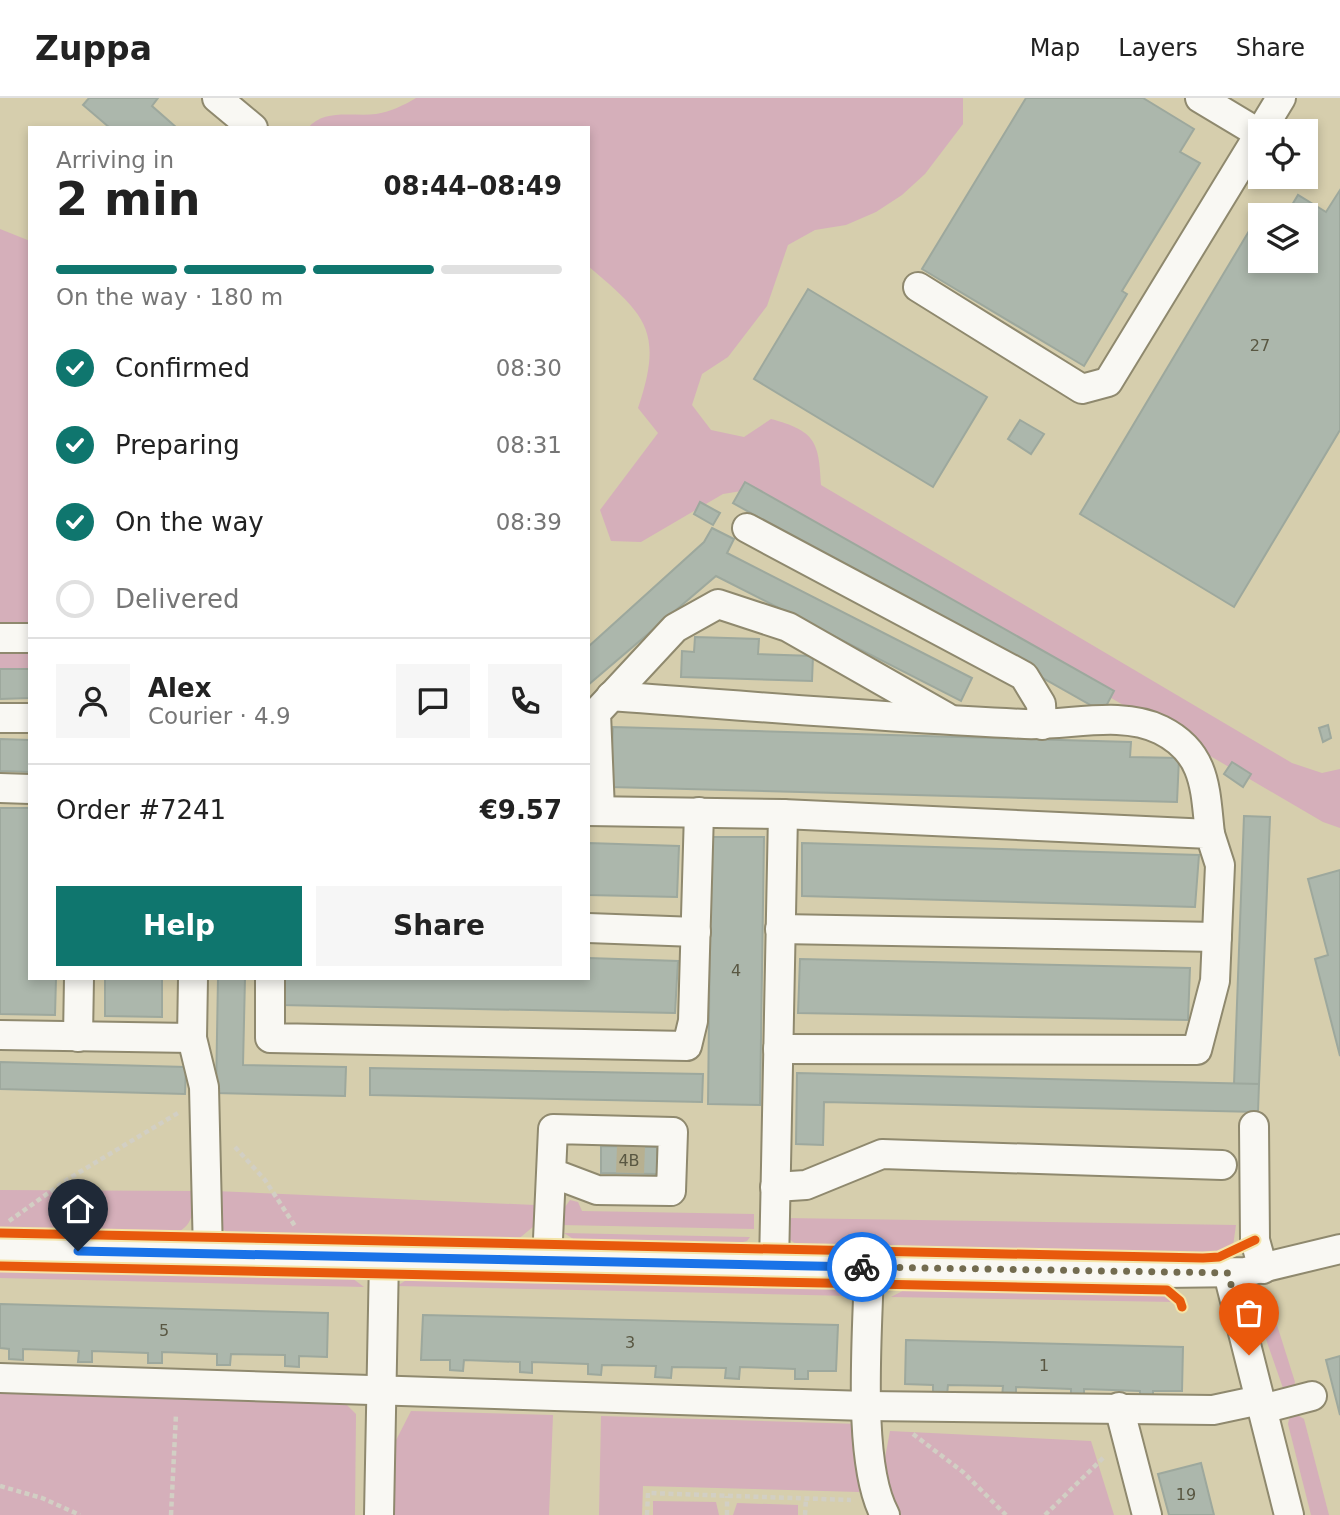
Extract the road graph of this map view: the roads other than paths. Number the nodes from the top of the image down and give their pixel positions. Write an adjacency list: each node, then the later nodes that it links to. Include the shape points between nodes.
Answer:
1 (217, 98): 5 (street)
2 (1200, 98): 6 (street)
3 (1281, 98): 4 (street)
4 (1268, 119)
5 (251, 126)
6 (1248, 126)
7 (1248, 153): 8 (street, via 1108,382 1082,389)
8 (918, 287)
9 (747, 528): 16 (street, via 1024,676 1041,704)
10 (0, 638): 11 (street)
11 (28, 638)
12 (611, 696): 15 (street); 15 (street, via 675,628 718,604 788,627); 19 (street, via 596,713)
13 (0, 718): 14 (street)
14 (28, 718)
15 (952, 721): 16 (street)
16 (1042, 725): 22 (street, via 1126,720 1161,730 1189,750 1204,776)
17 (0, 788): 18 (street)
18 (28, 789)
19 (594, 811): 20 (street)
20 (699, 812): 21 (street); 25 (street)
21 (783, 814): 22 (street); 24 (street)
22 (1210, 834): 26 (street, via 1220,865)
23 (590, 928): 25 (street)
24 (780, 929): 26 (street); 33 (street)
25 (696, 932): 29 (street, via 693,1021 687,1046 270,1038)
26 (1217, 937): 33 (street, via 1215,981 1197,1050)
27 (79, 980): 31 (street)
28 (193, 980): 32 (street)
29 (270, 980)
30 (0, 1035): 31 (street)
31 (78, 1037): 32 (street)
32 (192, 1038): 40 (street, via 205,1098)
33 (778, 1049): 37 (street)
34 (1254, 1126): 45 (street, via 1255,1240)
35 (1222, 1165): 37 (street, via 882,1154 806,1185)
36 (552, 1173): 36 (street, via 597,1189 630,1160 553,1129); 42 (street)
37 (775, 1187): 43 (street)
38 (0, 1249): 40 (street)
39 (1340, 1249): 45 (street)
40 (208, 1254): 41 (street)
41 (384, 1258): 42 (street); 48 (street)
42 (547, 1262): 43 (street)
43 (774, 1266): 44 (street)
44 (869, 1267): 46 (street); 51 (street)
45 (1263, 1269): 46 (street)
46 (1228, 1273): 50 (street)
47 (0, 1378): 48 (street)
48 (381, 1390): 51 (street); 53 (street)
49 (1312, 1396): 50 (street)
50 (1261, 1405): 52 (street); 56 (street)
51 (876, 1406): 52 (street); 54 (street, via 877,1500)
52 (1122, 1421): 55 (street)
53 (379, 1515)
54 (885, 1515)
55 (1147, 1515)
56 (1289, 1515)

